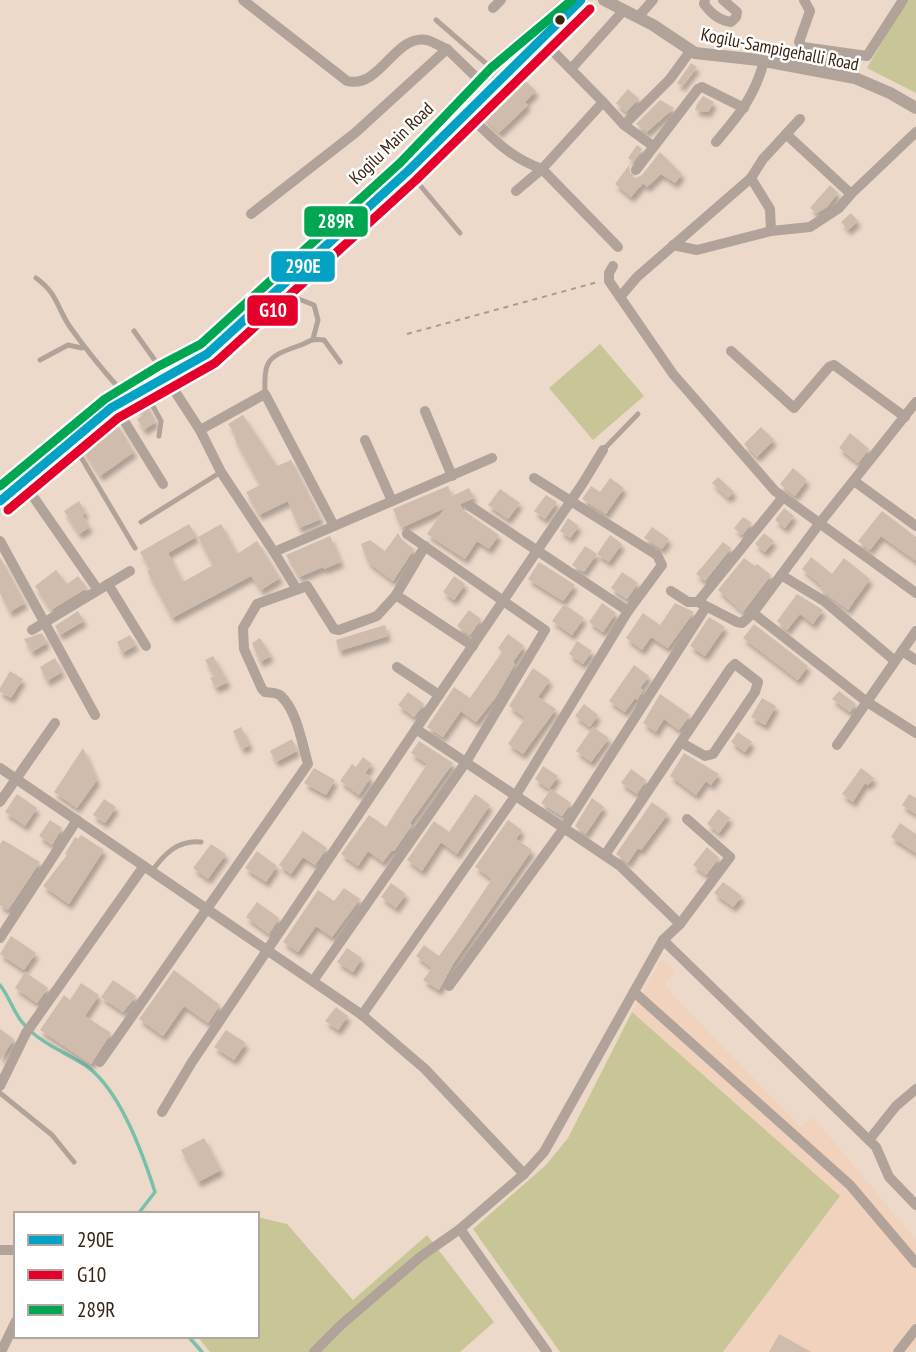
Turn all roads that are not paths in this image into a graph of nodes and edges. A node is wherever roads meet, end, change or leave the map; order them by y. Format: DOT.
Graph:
graph roads {
  1 [pos="243,0"];
  2 [pos="572,0"];
  3 [pos="581,0"];
  4 [pos="604,0"];
  5 [pos="653,0"];
  6 [pos="705,0"];
  7 [pos="723,0"];
  8 [pos="804,0"];
  9 [pos="902,0"];
  10 [pos="624,10"];
  11 [pos="638,17"];
  12 [pos="436,20"];
  13 [pos="542,40"];
  14 [pos="447,49"];
  15 [pos="691,50"];
  16 [pos="821,50"];
  17 [pos="510,61"];
  18 [pos="764,61"];
  19 [pos="491,68"];
  20 [pos="571,69"];
  21 [pos="823,72"];
  22 [pos="480,81"];
  23 [pos="603,102"];
  24 [pos="744,108"];
  25 [pos="916,108"];
  26 [pos="467,113"];
  27 [pos="800,119"];
  28 [pos="624,125"];
  29 [pos="916,132"];
  30 [pos="786,134"];
  31 [pos="716,142"];
  32 [pos="653,146"];
  33 [pos="542,169"];
  34 [pos="636,170"];
  35 [pos="408,171"];
  36 [pos="751,178"];
  37 [pos="516,191"];
  38 [pos="851,194"];
  39 [pos="251,214"];
  40 [pos="771,231"];
  41 [pos="460,233"];
  42 [pos="673,245"];
  43 [pos="618,247"];
  44 [pos="614,266"];
  45 [pos="36,278"];
  46 [pos="620,297"];
  47 [pos="266,300"];
  48 [pos="134,331"];
  49 [pos="313,339"];
  50 [pos="85,349"];
  51 [pos="731,351"];
  52 [pos="40,359"];
  53 [pos="340,362"];
  54 [pos="162,371"];
  55 [pos="120,390"];
  56 [pos="144,390"];
  57 [pos="265,394"];
  58 [pos="916,402"];
  59 [pos="115,406"];
  60 [pos="425,411"];
  61 [pos="638,414"];
  62 [pos="905,417"];
  63 [pos="200,430"];
  64 [pos="159,436"];
  65 [pos="365,440"];
  66 [pos="72,441"];
  67 [pos="603,450"];
  68 [pos="492,458"];
  69 [pos="222,472"];
  70 [pos="452,475"];
  71 [pos="534,478"];
  72 [pos="854,481"];
  73 [pos="23,482"];
  74 [pos="163,484"];
  75 [pos="0,486"];
  76 [pos="783,497"];
  77 [pos="0,501"];
  78 [pos="392,501"];
  79 [pos="570,502"];
  80 [pos="470,506"];
  81 [pos="141,522"];
  82 [pos="819,524"];
  83 [pos="334,526"];
  84 [pos="916,526"];
  85 [pos="407,534"];
  86 [pos="0,541"];
  87 [pos="425,546"];
  88 [pos="135,548"];
  89 [pos="537,551"];
  90 [pos="274,552"];
  91 [pos="130,571"];
  92 [pos="781,575"];
  93 [pos="103,587"];
  94 [pos="296,588"];
  95 [pos="671,591"];
  96 [pos="916,593"];
  97 [pos="396,595"];
  98 [pos="504,600"];
  99 [pos="702,605"];
  100 [pos="628,611"];
  101 [pos="753,613"];
  102 [pos="45,623"];
  103 [pos="32,630"];
  104 [pos="916,631"];
  105 [pos="146,646"];
  106 [pos="473,646"];
  107 [pos="899,656"];
  108 [pos="916,660"];
  109 [pos="397,667"];
  110 [pos="439,695"];
  111 [pos="867,702"];
  112 [pos="95,715"];
  113 [pos="55,723"];
  114 [pos="416,729"];
  115 [pos="916,733"];
  116 [pos="682,743"];
  117 [pos="837,745"];
  118 [pos="466,762"];
  119 [pos="0,768"];
  120 [pos="16,778"];
  121 [pos="516,795"];
  122 [pos="0,802"];
  123 [pos="687,819"];
  124 [pos="77,820"];
  125 [pos="564,828"];
  126 [pos="201,842"];
  127 [pos="605,855"];
  128 [pos="148,869"];
  129 [pos="208,909"];
  130 [pos="680,923"];
  131 [pos="0,938"];
  132 [pos="663,940"];
  133 [pos="267,950"];
  134 [pos="313,981"];
  135 [pos="449,986"];
  136 [pos="634,992"];
  137 [pos="362,1015"];
  138 [pos="100,1062"];
  139 [pos="3,1073"];
  140 [pos="0,1086"];
  141 [pos="916,1089"];
  142 [pos="0,1093"];
  143 [pos="162,1112"];
  144 [pos="869,1140"];
  145 [pos="74,1162"];
  146 [pos="524,1174"];
  147 [pos="916,1205"];
  148 [pos="460,1228"];
  149 [pos="916,1263"];
  150 [pos="14,1325"];
  151 [pos="916,1329"];
  152 [pos="1,1352"];
  153 [pos="314,1352"];
  154 [pos="547,1352"];
  155 [pos="898,1352"];
  1 -- 14 [label="street"];
  2 -- 17 [label="main road, Kogilu Main Road"];
  3 -- 13 [label="main road, Kogilu Main Road"];
  4 -- 10 [label="street, Kogilu-Sampigehalli Road"];
  5 -- 11 [label="street"];
  6 -- 7 [label="street"];
  8 -- 16 [label="street"];
  9 -- 16 [label="street"];
  10 -- 11 [label="street, Kogilu-Sampigehalli Road"];
  10 -- 20 [label="street"];
  11 -- 15 [label="street, Kogilu-Sampigehalli Road"];
  12 -- 19 [label="lane"];
  13 -- 17 [label="main road, Kogilu Main Road"];
  13 -- 20 [label="street"];
  14 -- 22 [label="street"];
  14 -- 39 [label="street"];
  15 -- 18 [label="street, Kogilu-Sampigehalli Road"];
  15 -- 28 [label="street"];
  16 -- 21 [label="street"];
  17 -- 19 [label="main road, Kogilu Main Road"];
  17 -- 26 [label="main road, Kogilu Main Road"];
  18 -- 21 [label="street, Kogilu-Sampigehalli Road"];
  18 -- 24 [label="street"];
  19 -- 22 [label="main road, Kogilu Main Road"];
  20 -- 23 [label="street"];
  21 -- 25 [label="street, Kogilu-Sampigehalli Road"];
  22 -- 54 [label="main road, Kogilu Main Road"];
  23 -- 28 [label="street"];
  23 -- 33 [label="street"];
  24 -- 31 [label="street"];
  24 -- 32 [label="street"];
  26 -- 33 [label="street"];
  26 -- 35 [label="main road, Kogilu Main Road"];
  27 -- 30 [label="street"];
  28 -- 32 [label="street"];
  29 -- 38 [label="street"];
  30 -- 36 [label="street"];
  30 -- 38 [label="street"];
  32 -- 34 [label="street"];
  33 -- 37 [label="street"];
  33 -- 43 [label="street"];
  35 -- 41 [label="lane"];
  35 -- 47 [label="main road, Kogilu Main Road"];
  36 -- 40 [label="street"];
  36 -- 42 [label="street"];
  38 -- 40 [label="street"];
  40 -- 42 [label="street"];
  42 -- 46 [label="street"];
  44 -- 46 [label="street"];
  45 -- 50 [label="lane"];
  46 -- 76 [label="street"];
  47 -- 49 [label="lane"];
  47 -- 54 [label="main road, Kogilu Main Road"];
  48 -- 54 [label="lane"];
  49 -- 53 [label="lane"];
  49 -- 57 [label="lane"];
  50 -- 52 [label="lane"];
  50 -- 55 [label="lane"];
  51 -- 62 [label="street"];
  54 -- 55 [label="main road, Kogilu Main Road"];
  54 -- 56 [label="main road, Kogilu Main Road"];
  54 -- 63 [label="street"];
  55 -- 75 [label="main road, Kogilu Main Road"];
  56 -- 59 [label="main road, Kogilu Main Road"];
  56 -- 64 [label="lane"];
  57 -- 63 [label="street"];
  57 -- 83 [label="street"];
  58 -- 62 [label="street"];
  59 -- 66 [label="main road, Kogilu Main Road"];
  59 -- 74 [label="street"];
  60 -- 70 [label="street"];
  61 -- 67 [label="lane"];
  62 -- 72 [label="street"];
  63 -- 69 [label="street"];
  65 -- 78 [label="street"];
  66 -- 73 [label="main road, Kogilu Main Road"];
  66 -- 88 [label="lane"];
  67 -- 79 [label="street"];
  68 -- 70 [label="street"];
  69 -- 81 [label="lane"];
  69 -- 90 [label="street"];
  70 -- 78 [label="street"];
  71 -- 79 [label="street"];
  72 -- 82 [label="street"];
  72 -- 84 [label="street"];
  73 -- 77 [label="main road, Kogilu Main Road"];
  73 -- 93 [label="street"];
  76 -- 82 [label="street"];
  76 -- 99 [label="street"];
  78 -- 83 [label="street"];
  79 -- 89 [label="street"];
  79 -- 100 [label="street"];
  80 -- 89 [label="street"];
  82 -- 92 [label="street"];
  82 -- 96 [label="street"];
  83 -- 90 [label="street"];
  85 -- 87 [label="street"];
  86 -- 102 [label="street"];
  87 -- 97 [label="street"];
  87 -- 98 [label="street"];
  89 -- 98 [label="street"];
  89 -- 100 [label="street"];
  90 -- 94 [label="street"];
  91 -- 93 [label="street"];
  92 -- 101 [label="street"];
  92 -- 107 [label="street"];
  93 -- 102 [label="street"];
  93 -- 105 [label="street"];
  94 -- 97 [label="street"];
  94 -- 129 [label="street"];
  95 -- 99 [label="street"];
  97 -- 106 [label="street"];
  98 -- 106 [label="street"];
  98 -- 118 [label="street"];
  99 -- 101 [label="street"];
  99 -- 125 [label="street"];
  100 -- 121 [label="street"];
  101 -- 111 [label="street"];
  102 -- 103 [label="street"];
  102 -- 112 [label="street"];
  104 -- 107 [label="street"];
  106 -- 110 [label="street"];
  107 -- 108 [label="street"];
  107 -- 111 [label="street"];
  109 -- 110 [label="street"];
  110 -- 114 [label="street"];
  111 -- 115 [label="street"];
  111 -- 117 [label="street"];
  113 -- 120 [label="street"];
  114 -- 118 [label="street"];
  114 -- 133 [label="street"];
  116 -- 116 [label="street"];
  116 -- 127 [label="street"];
  118 -- 121 [label="street"];
  118 -- 134 [label="street"];
  119 -- 120 [label="street"];
  120 -- 122 [label="street"];
  120 -- 124 [label="street"];
  121 -- 125 [label="street"];
  121 -- 137 [label="street"];
  123 -- 130 [label="street"];
  124 -- 128 [label="street"];
  124 -- 131 [label="street"];
  125 -- 127 [label="street"];
  125 -- 135 [label="street"];
  126 -- 128 [label="lane"];
  127 -- 130 [label="street"];
  128 -- 129 [label="street"];
  128 -- 139 [label="street"];
  129 -- 133 [label="street"];
  129 -- 138 [label="street"];
  130 -- 132 [label="street"];
  132 -- 136 [label="street"];
  132 -- 144 [label="street"];
  133 -- 134 [label="street"];
  133 -- 143 [label="street"];
  134 -- 137 [label="street"];
  136 -- 146 [label="street"];
  136 -- 149 [label="street"];
  137 -- 146 [label="street"];
  139 -- 140 [label="street"];
  141 -- 144 [label="street"];
  142 -- 145 [label="lane"];
  144 -- 147 [label="street"];
  146 -- 148 [label="street"];
  148 -- 153 [label="street"];
  148 -- 154 [label="street"];
  150 -- 152 [label="street"];
  151 -- 155 [label="street"];
}
